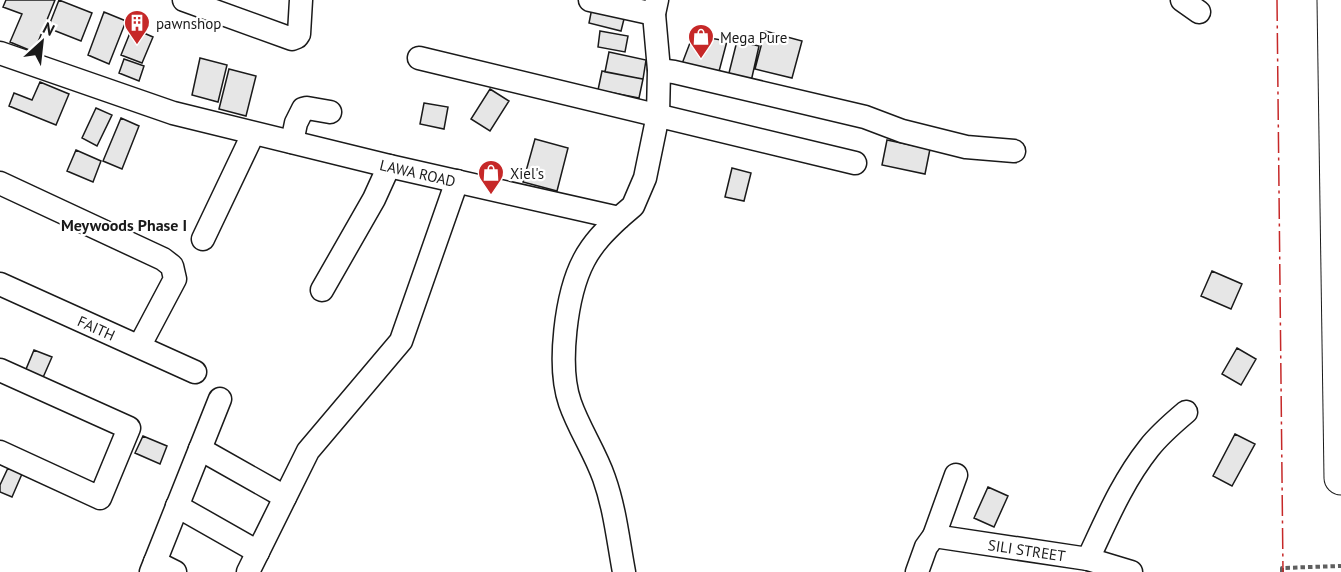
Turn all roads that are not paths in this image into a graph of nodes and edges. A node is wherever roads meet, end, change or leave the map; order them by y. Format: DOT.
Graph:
graph roads {
  1 [pos="184,0"];
  2 [pos="301,0"];
  3 [pos="590,0"];
  4 [pos="1334,0"];
  5 [pos="656,7"];
  6 [pos="419,58"];
  7 [pos="3,62"];
  8 [pos="659,70"];
  9 [pos="330,112"];
  10 [pos="658,115"];
  11 [pos="253,134"];
  12 [pos="292,142"];
  13 [pos="1014,151"];
  14 [pos="855,163"];
  15 [pos="389,166"];
  16 [pos="457,181"];
  17 [pos="0,183"];
  18 [pos="619,218"];
  19 [pos="203,239"];
  20 [pos="0,284"];
  21 [pos="322,290"];
  22 [pos="140,345"];
  23 [pos="0,370"];
  24 [pos="195,372"];
  25 [pos="220,399"];
  26 [pos="1186,412"];
  27 [pos="200,449"];
  28 [pos="0,452"];
  29 [pos="956,475"];
  30 [pos="1341,478"];
  31 [pos="285,497"];
  32 [pos="177,506"];
  33 [pos="934,536"];
  34 [pos="258,552"];
  35 [pos="1088,560"];
  36 [pos="160,569"];
  37 [pos="248,572"];
  38 [pos="624,572"];
  39 [pos="917,572"];
  40 [pos="1131,572"];
  1 -- 2 [label="street"];
  3 -- 5 [label="street"];
  4 -- 30 [label="highway"];
  5 -- 8 [label="street"];
  6 -- 10 [label="street"];
  7 -- 11 [label="street, LAWA ROAD"];
  8 -- 10 [label="street"];
  8 -- 13 [label="street"];
  9 -- 12 [label="street"];
  10 -- 14 [label="street"];
  10 -- 18 [label="street"];
  11 -- 12 [label="street, LAWA ROAD"];
  11 -- 19 [label="street"];
  12 -- 15 [label="street, LAWA ROAD"];
  15 -- 16 [label="street, LAWA ROAD"];
  15 -- 21 [label="street"];
  16 -- 18 [label="street, LAWA ROAD"];
  16 -- 31 [label="street"];
  17 -- 22 [label="street"];
  18 -- 38 [label="street"];
  20 -- 22 [label="street, FAITH"];
  22 -- 24 [label="street, FAITH"];
  23 -- 28 [label="street"];
  25 -- 27 [label="street"];
  26 -- 35 [label="street"];
  27 -- 31 [label="street"];
  27 -- 32 [label="street"];
  29 -- 33 [label="street"];
  31 -- 34 [label="street"];
  32 -- 34 [label="street"];
  32 -- 36 [label="street"];
  33 -- 35 [label="street, SILI STREET"];
  33 -- 39 [label="street"];
  34 -- 37 [label="street"];
  35 -- 40 [label="street, SILI STREET"];
}
